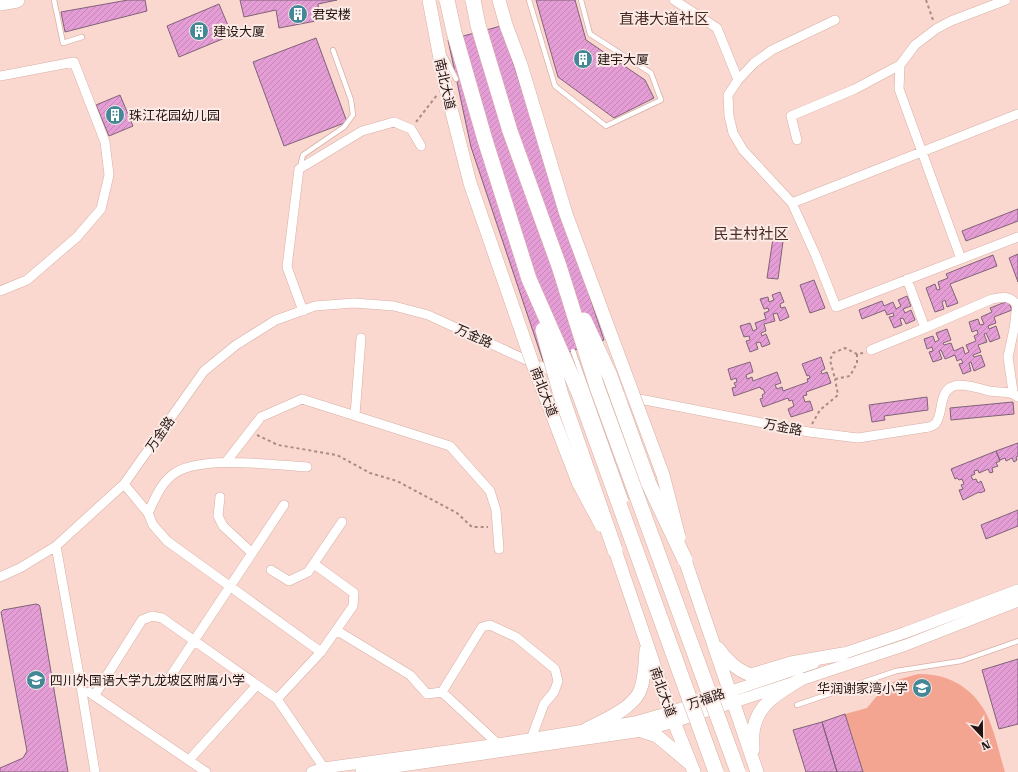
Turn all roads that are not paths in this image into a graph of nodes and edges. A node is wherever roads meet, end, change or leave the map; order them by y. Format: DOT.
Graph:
graph roads {
  1 [pos="17,0"];
  2 [pos="54,0"];
  3 [pos="429,0"];
  4 [pos="447,0"];
  5 [pos="473,0"];
  6 [pos="499,0"];
  7 [pos="529,0"];
  8 [pos="581,0"];
  9 [pos="674,0"];
  10 [pos="1006,0"];
  11 [pos="0,3"];
  12 [pos="835,20"];
  13 [pos="82,37"];
  14 [pos="333,50"];
  15 [pos="900,65"];
  16 [pos="0,76"];
  17 [pos="738,80"];
  18 [pos="1018,114"];
  19 [pos="797,140"];
  20 [pos="421,146"];
  21 [pos="921,152"];
  22 [pos="299,169"];
  23 [pos="792,204"];
  24 [pos="1018,237"];
  25 [pos="961,259"];
  26 [pos="559,266"];
  27 [pos="529,279"];
  28 [pos="907,279"];
  29 [pos="0,290"];
  30 [pos="1015,298"];
  31 [pos="303,311"];
  32 [pos="925,328"];
  33 [pos="361,338"];
  34 [pos="871,350"];
  35 [pos="592,390"];
  36 [pos="1015,395"];
  37 [pos="355,415"];
  38 [pos="226,462"];
  39 [pos="307,467"];
  40 [pos="124,484"];
  41 [pos="220,497"];
  42 [pos="284,505"];
  43 [pos="628,508"];
  44 [pos="148,513"];
  45 [pos="342,522"];
  46 [pos="56,546"];
  47 [pos="499,549"];
  48 [pos="614,550"];
  49 [pos="252,553"];
  50 [pos="685,560"];
  51 [pos="314,564"];
  52 [pos="271,570"];
  53 [pos="0,577"];
  54 [pos="230,586"];
  55 [pos="1018,590"];
  56 [pos="1018,601"];
  57 [pos="336,630"];
  58 [pos="711,636"];
  59 [pos="194,641"];
  60 [pos="1018,641"];
  61 [pos="646,644"];
  62 [pos="321,652"];
  63 [pos="843,654"];
  64 [pos="801,679"];
  65 [pos="168,680"];
  66 [pos="257,685"];
  67 [pos="81,686"];
  68 [pos="442,692"];
  69 [pos="94,696"];
  70 [pos="731,697"];
  71 [pos="277,699"];
  72 [pos="797,705"];
  73 [pos="672,717"];
  74 [pos="587,729"];
  75 [pos="642,731"];
  76 [pos="531,739"];
  77 [pos="498,744"];
  78 [pos="189,760"];
  79 [pos="755,767"];
  80 [pos="693,768"];
  81 [pos="326,771"];
  82 [pos="95,772"];
  83 [pos="206,772"];
  84 [pos="312,772"];
  85 [pos="361,772"];
  86 [pos="716,772"];
  87 [pos="738,772"];
  1 -- 11 [label="main road"];
  2 -- 13 [label="lane"];
  3 -- 48 [label="main road, 南北大道, bridge"];
  4 -- 27 [label="main road, 南北大道, bridge"];
  5 -- 26 [label="main road, bridge"];
  6 -- 50 [label="main road, bridge"];
  7 -- 8 [label="lane"];
  9 -- 17 [label="street"];
  10 -- 15 [label="street"];
  12 -- 17 [label="street"];
  14 -- 22 [label="lane"];
  15 -- 19 [label="street"];
  15 -- 21 [label="street"];
  16 -- 29 [label="street"];
  17 -- 23 [label="street"];
  18 -- 21 [label="street"];
  20 -- 22 [label="street"];
  21 -- 23 [label="street"];
  21 -- 25 [label="street"];
  22 -- 31 [label="street"];
  23 -- 28 [label="street"];
  24 -- 25 [label="street"];
  25 -- 28 [label="street"];
  26 -- 50 [label="main road, bridge"];
  26 -- 87 [label="main road, bridge"];
  27 -- 48 [label="main road, bridge"];
  27 -- 86 [label="main road, 南北大道, bridge"];
  28 -- 32 [label="street"];
  30 -- 32 [label="street"];
  30 -- 36 [label="street"];
  31 -- 35 [label="street, 万金路"];
  31 -- 40 [label="street, 万金路"];
  32 -- 34 [label="street"];
  33 -- 37 [label="street"];
  35 -- 36 [label="street, 万金路"];
  35 -- 43 [label="lane, bridge"];
  37 -- 38 [label="street"];
  37 -- 47 [label="street"];
  38 -- 39 [label="street"];
  38 -- 44 [label="street"];
  40 -- 44 [label="street"];
  40 -- 46 [label="street, 万金路"];
  41 -- 49 [label="street"];
  42 -- 49 [label="street"];
  44 -- 54 [label="street"];
  45 -- 51 [label="street"];
  46 -- 53 [label="street, 万金路"];
  46 -- 67 [label="street"];
  48 -- 61 [label="main road, 南北大道"];
  49 -- 54 [label="street"];
  50 -- 58 [label="main road"];
  51 -- 52 [label="street"];
  51 -- 57 [label="street"];
  54 -- 59 [label="street"];
  54 -- 62 [label="street"];
  55 -- 63 [label="street, 万福路"];
  56 -- 64 [label="street, 万福路"];
  57 -- 62 [label="street"];
  57 -- 68 [label="street"];
  58 -- 63 [label="main road"];
  58 -- 70 [label="main road"];
  59 -- 65 [label="street"];
  59 -- 66 [label="street"];
  59 -- 69 [label="street"];
  60 -- 72 [label="lane"];
  61 -- 73 [label="main road, 南北大道"];
  61 -- 74 [label="main road"];
  62 -- 71 [label="street"];
  63 -- 70 [label="street, 万福路"];
  64 -- 70 [label="street, 万福路"];
  64 -- 79 [label="main road"];
  66 -- 71 [label="street"];
  66 -- 78 [label="street"];
  67 -- 69 [label="street"];
  67 -- 82 [label="street"];
  68 -- 76 [label="street"];
  68 -- 77 [label="street"];
  69 -- 78 [label="street"];
  70 -- 73 [label="street, 万福路"];
  70 -- 79 [label="main road"];
  71 -- 81 [label="street"];
  73 -- 74 [label="street, 万福路"];
  73 -- 75 [label="street, 万福路"];
  73 -- 80 [label="main road, 南北大道"];
  74 -- 76 [label="street, 万福路"];
  75 -- 80 [label="main road"];
  75 -- 85 [label="street, 万福路"];
  76 -- 77 [label="street, 万福路"];
  77 -- 81 [label="street, 万福路"];
  78 -- 83 [label="street"];
  81 -- 84 [label="street, 万福路"];
}
